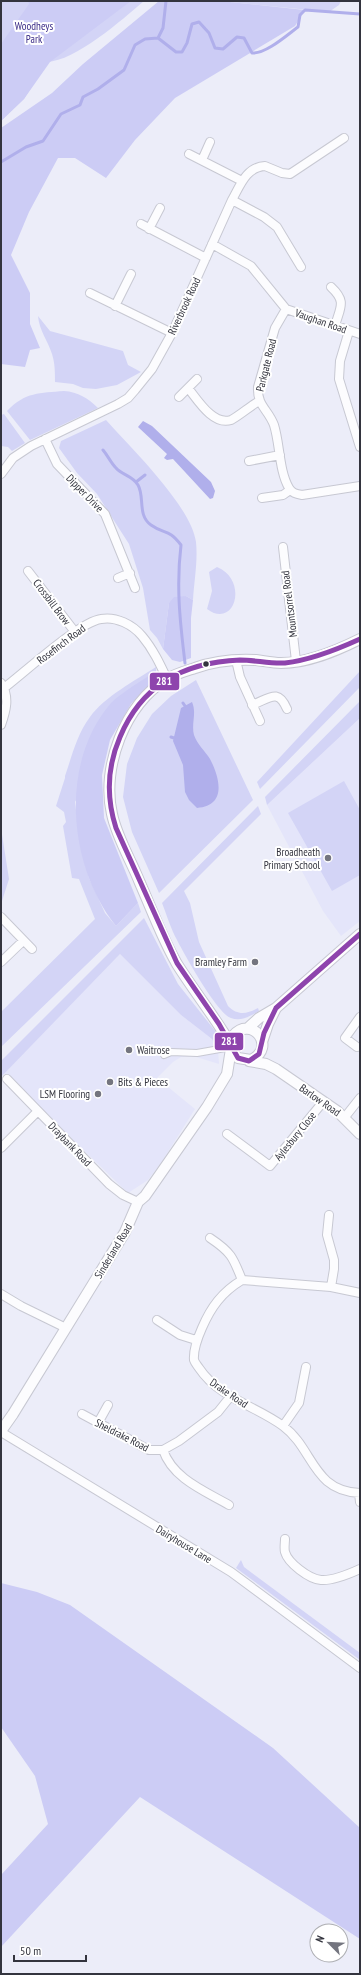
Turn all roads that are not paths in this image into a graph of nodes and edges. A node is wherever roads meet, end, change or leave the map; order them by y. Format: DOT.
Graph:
graph roads {
  1 [pos="344,138"];
  2 [pos="210,142"];
  3 [pos="189,154"];
  4 [pos="202,160"];
  5 [pos="242,181"];
  6 [pos="232,200"];
  7 [pos="160,208"];
  8 [pos="141,224"];
  9 [pos="149,229"];
  10 [pos="212,244"];
  11 [pos="206,258"];
  12 [pos="301,267"];
  13 [pos="131,274"];
  14 [pos="330,287"];
  15 [pos="90,293"];
  16 [pos="115,306"];
  17 [pos="286,309"];
  18 [pos="335,326"];
  19 [pos="349,331"];
  20 [pos="172,332"];
  21 [pos="360,334"];
  22 [pos="197,379"];
  23 [pos="188,388"];
  24 [pos="179,397"];
  25 [pos="259,401"];
  26 [pos="45,439"];
  27 [pos="360,447"];
  28 [pos="280,455"];
  29 [pos="249,461"];
  30 [pos="1,474"];
  31 [pos="360,486"];
  32 [pos="290,490"];
  33 [pos="262,498"];
  34 [pos="283,547"];
  35 [pos="28,572"];
  36 [pos="130,573"];
  37 [pos="118,578"];
  38 [pos="135,588"];
  39 [pos="75,632"];
  40 [pos="360,639"];
  41 [pos="236,660"];
  42 [pos="296,661"];
  43 [pos="167,678"];
  44 [pos="3,686"];
  45 [pos="252,705"];
  46 [pos="287,709"];
  47 [pos="260,721"];
  48 [pos="1,725"];
  49 [pos="1,917"];
  50 [pos="360,934"];
  51 [pos="23,940"];
  52 [pos="32,949"];
  53 [pos="1,962"];
  54 [pos="276,1008"];
  55 [pos="213,1015"];
  56 [pos="360,1017"];
  57 [pos="246,1028"];
  58 [pos="263,1043"];
  59 [pos="231,1047"];
  60 [pos="357,1047"];
  61 [pos="164,1055"];
  62 [pos="246,1061"];
  63 [pos="276,1069"];
  64 [pos="227,1074"];
  65 [pos="7,1080"];
  66 [pos="360,1098"];
  67 [pos="323,1102"];
  68 [pos="38,1111"];
  69 [pos="345,1117"];
  70 [pos="227,1134"];
  71 [pos="360,1134"];
  72 [pos="1,1148"];
  73 [pos="138,1202"];
  74 [pos="329,1215"];
  75 [pos="210,1238"];
  76 [pos="242,1280"];
  77 [pos="331,1287"];
  78 [pos="360,1293"];
  79 [pos="1,1294"];
  80 [pos="157,1320"];
  81 [pos="66,1328"];
  82 [pos="196,1340"];
  83 [pos="306,1367"];
  84 [pos="230,1397"];
  85 [pos="108,1405"];
  86 [pos="82,1414"];
  87 [pos="98,1423"];
  88 [pos="283,1426"];
  89 [pos="1,1431"];
  90 [pos="163,1450"];
  91 [pos="360,1493"];
  92 [pos="360,1502"];
  93 [pos="229,1506"];
  94 [pos="286,1539"];
  95 [pos="360,1569"];
  96 [pos="360,1668"];
  1 -- 5 [label="street, Riverbrook Road"];
  2 -- 4 [label="street"];
  3 -- 4 [label="street"];
  4 -- 5 [label="street"];
  5 -- 6 [label="street, Riverbrook Road"];
  6 -- 10 [label="street, Riverbrook Road"];
  6 -- 12 [label="street"];
  7 -- 9 [label="street"];
  8 -- 9 [label="street"];
  9 -- 11 [label="street"];
  10 -- 11 [label="street, Riverbrook Road"];
  10 -- 17 [label="street, Vaughan Road"];
  11 -- 20 [label="street, Riverbrook Road"];
  13 -- 16 [label="street"];
  14 -- 18 [label="street"];
  15 -- 16 [label="street"];
  16 -- 20 [label="street"];
  17 -- 18 [label="street, Vaughan Road"];
  17 -- 25 [label="street, Parkgate Road"];
  18 -- 19 [label="street, Vaughan Road"];
  19 -- 21 [label="street, Vaughan Road"];
  19 -- 27 [label="street"];
  20 -- 26 [label="street, Riverbrook Road"];
  22 -- 23 [label="street"];
  23 -- 24 [label="street"];
  23 -- 25 [label="street"];
  25 -- 28 [label="street, Parkgate Road"];
  26 -- 30 [label="street, Riverbrook Road"];
  26 -- 36 [label="street, Dipper Drive"];
  28 -- 29 [label="street"];
  28 -- 32 [label="street, Parkgate Road"];
  31 -- 32 [label="street"];
  32 -- 33 [label="street"];
  34 -- 42 [label="street, Mountsorrel Road"];
  35 -- 39 [label="street, Crossbill Brow"];
  36 -- 37 [label="street"];
  36 -- 38 [label="street, Dipper Drive"];
  39 -- 43 [label="street, Rosefinch Road"];
  39 -- 44 [label="street, Rosefinch Road"];
  40 -- 42 [label="street"];
  41 -- 42 [label="street"];
  41 -- 43 [label="street"];
  41 -- 45 [label="street"];
  43 -- 55 [label="street"];
  44 -- 48 [label="street"];
  45 -- 46 [label="street"];
  45 -- 47 [label="street"];
  49 -- 51 [label="street"];
  50 -- 54 [label="street, Sinderland Road"];
  51 -- 52 [label="street"];
  51 -- 53 [label="street"];
  54 -- 57 [label="street, Sinderland Road"];
  54 -- 58 [label="street, Sinderland Road"];
  55 -- 57 [label="street"];
  55 -- 59 [label="street"];
  56 -- 60 [label="street"];
  57 -- 58 [label="street"];
  57 -- 59 [label="street, Sinderland Road"];
  58 -- 62 [label="street, Sinderland Road"];
  58 -- 63 [label="street, Barlow Road"];
  59 -- 61 [label="street"];
  59 -- 62 [label="street"];
  59 -- 64 [label="street, Sinderland Road"];
  62 -- 63 [label="street, Barlow Road"];
  62 -- 64 [label="street, Sinderland Road"];
  63 -- 67 [label="street, Barlow Road"];
  64 -- 73 [label="street, Sinderland Road"];
  65 -- 68 [label="street, Draybank Road"];
  66 -- 69 [label="street"];
  67 -- 69 [label="street, Barlow Road"];
  67 -- 70 [label="street, Aylesbury Close"];
  68 -- 72 [label="street"];
  68 -- 73 [label="street, Draybank Road"];
  69 -- 71 [label="street, Barlow Road"];
  73 -- 81 [label="street, Sinderland Road"];
  74 -- 77 [label="street"];
  75 -- 76 [label="street"];
  76 -- 77 [label="street"];
  76 -- 82 [label="street, Drake Road"];
  77 -- 78 [label="street"];
  79 -- 81 [label="street"];
  80 -- 82 [label="street"];
  81 -- 89 [label="street, Sinderland Road"];
  82 -- 84 [label="street, Drake Road"];
  83 -- 88 [label="street"];
  84 -- 88 [label="street, Drake Road"];
  84 -- 90 [label="street, Sheldrake Road"];
  85 -- 87 [label="street"];
  86 -- 87 [label="street, Sheldrake Road"];
  87 -- 90 [label="street, Sheldrake Road"];
  88 -- 91 [label="street, Drake Road"];
  89 -- 96 [label="street, Dairyhouse Lane"];
  90 -- 93 [label="street, Sheldrake Road"];
  91 -- 92 [label="street"];
  94 -- 95 [label="street"];
}
